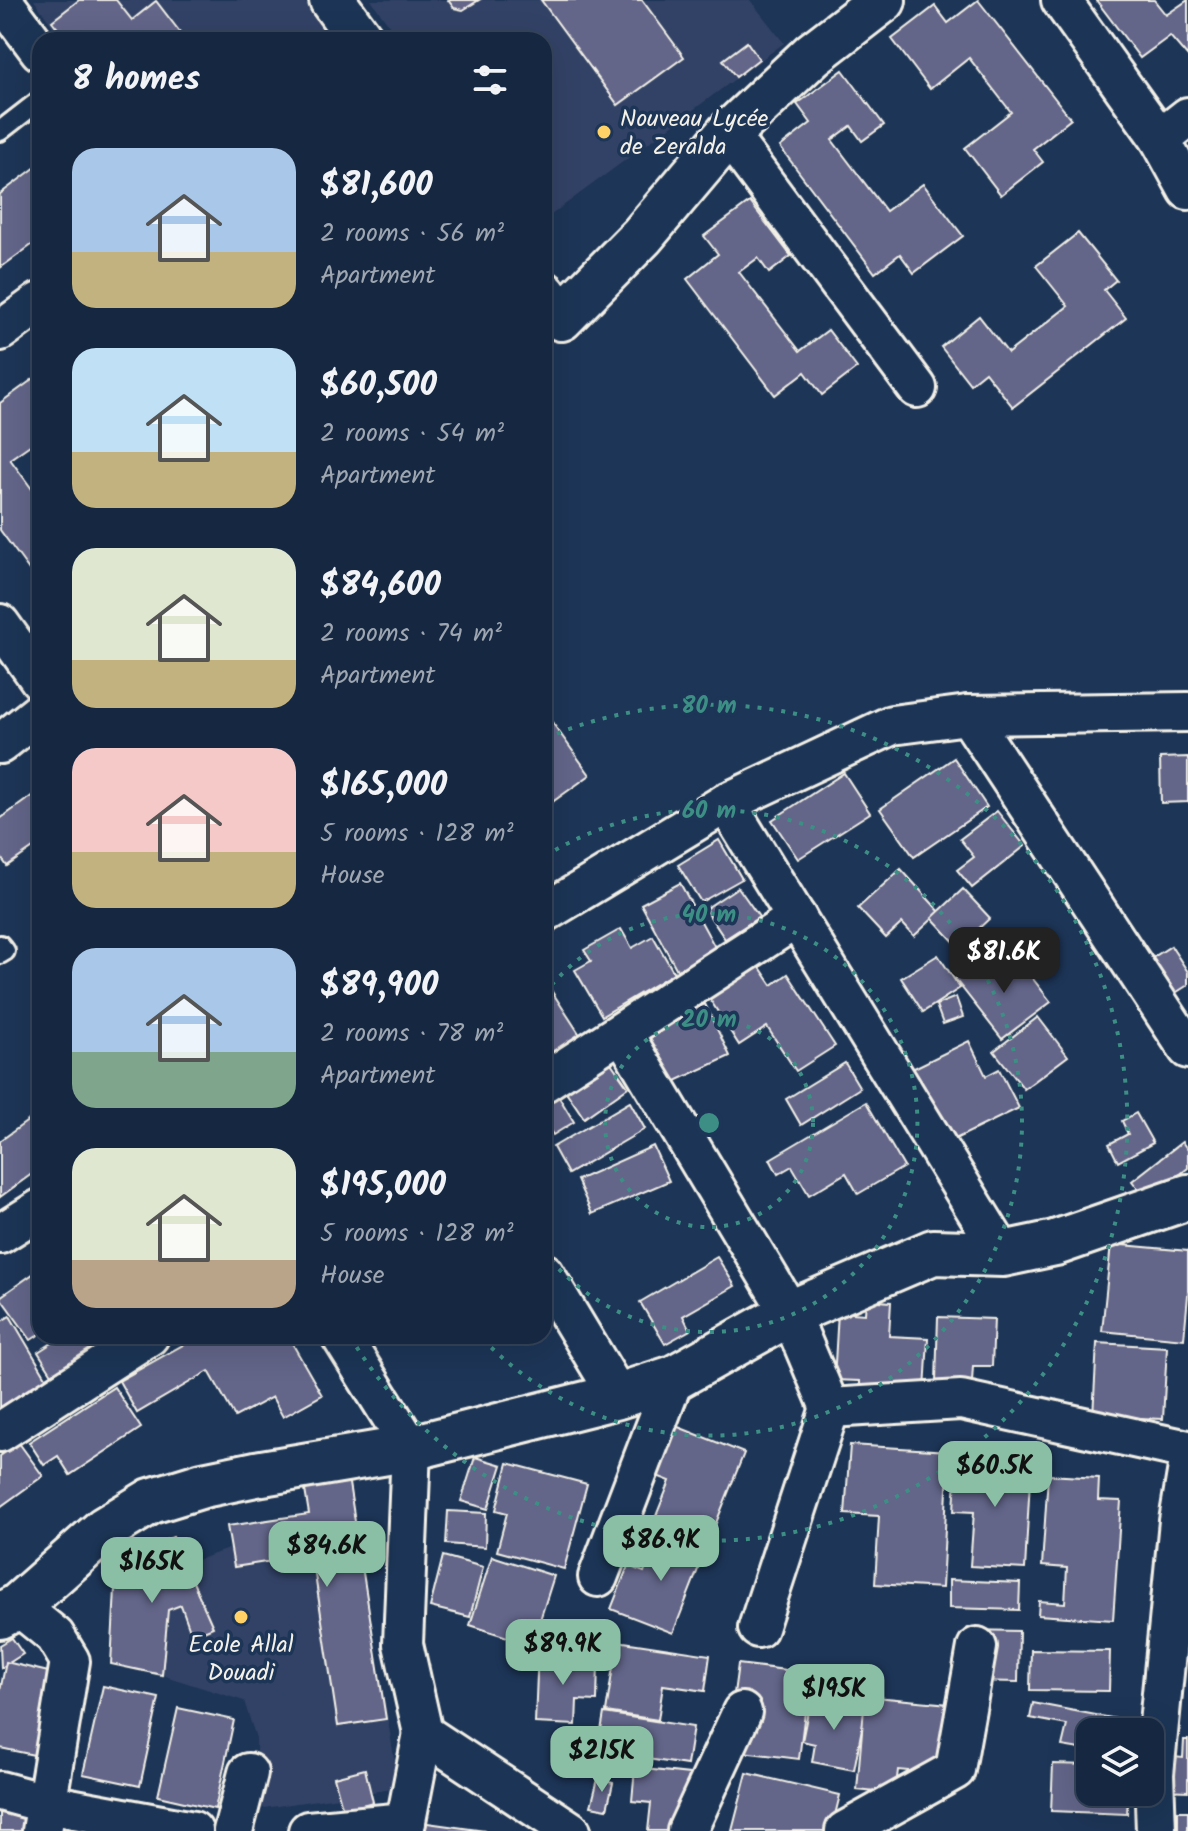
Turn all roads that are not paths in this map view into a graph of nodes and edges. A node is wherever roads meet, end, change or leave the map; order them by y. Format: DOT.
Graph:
graph roads {
  1 [pos="2,0"];
  2 [pos="332,0"];
  3 [pos="883,0"];
  4 [pos="1061,0"];
  5 [pos="355,32"];
  6 [pos="32,40"];
  7 [pos="32,106"];
  8 [pos="1174,128"];
  9 [pos="0,131"];
  10 [pos="728,134"];
  11 [pos="1188,190"];
  12 [pos="32,308"];
  13 [pos="552,313"];
  14 [pos="0,331"];
  15 [pos="917,388"];
  16 [pos="0,624"];
  17 [pos="32,669"];
  18 [pos="1188,712"];
  19 [pos="968,715"];
  20 [pos="32,718"];
  21 [pos="0,744"];
  22 [pos="726,803"];
  23 [pos="552,908"];
  24 [pos="797,918"];
  25 [pos="0,945"];
  26 [pos="0,954"];
  27 [pos="622,1032"];
  28 [pos="1188,1049"];
  29 [pos="552,1077"];
  30 [pos="1188,1197"];
  31 [pos="32,1214"];
  32 [pos="0,1234"];
  33 [pos="1003,1254"];
  34 [pos="552,1286"];
  35 [pos="790,1313"];
  36 [pos="137,1344"];
  37 [pos="346,1344"];
  38 [pos="674,1378"];
  39 [pos="618,1396"];
  40 [pos="830,1408"];
  41 [pos="0,1432"];
  42 [pos="411,1448"];
  43 [pos="1188,1450"];
  44 [pos="1188,1467"];
  45 [pos="1184,1522"];
  46 [pos="598,1577"];
  47 [pos="9,1611"];
  48 [pos="758,1628"];
  49 [pos="977,1647"];
  50 [pos="742,1712"];
  51 [pos="423,1733"];
  52 [pos="248,1773"];
  53 [pos="0,1791"];
  54 [pos="45,1818"];
  55 [pos="405,1826"];
  56 [pos="193,1831"];
  57 [pos="233,1831"];
  58 [pos="308,1831"];
  59 [pos="571,1831"];
  60 [pos="687,1831"];
  61 [pos="845,1831"];
  62 [pos="1156,1831"];
  1 -- 6 [label="street"];
  2 -- 5 [label="street"];
  3 -- 10 [label="street"];
  4 -- 8 [label="street"];
  7 -- 9 [label="lane"];
  8 -- 11 [label="street"];
  10 -- 13 [label="street"];
  10 -- 15 [label="street"];
  12 -- 14 [label="street"];
  16 -- 17 [label="street"];
  18 -- 19 [label="street"];
  19 -- 22 [label="street"];
  19 -- 28 [label="street"];
  20 -- 21 [label="street"];
  22 -- 23 [label="street"];
  22 -- 24 [label="street"];
  24 -- 27 [label="street"];
  24 -- 33 [label="street"];
  25 -- 26 [label="lane"];
  27 -- 29 [label="street"];
  27 -- 35 [label="street"];
  30 -- 33 [label="street"];
  31 -- 32 [label="street"];
  33 -- 35 [label="street"];
  34 -- 39 [label="street"];
  35 -- 38 [label="street"];
  35 -- 40 [label="street"];
  36 -- 41 [label="street"];
  37 -- 42 [label="street"];
  38 -- 39 [label="street"];
  38 -- 46 [label="street"];
  39 -- 42 [label="street"];
  40 -- 43 [label="street"];
  40 -- 48 [label="street"];
  42 -- 47 [label="street"];
  42 -- 51 [label="street"];
  44 -- 45 [label="street"];
  45 -- 62 [label="street"];
  47 -- 54 [label="street"];
  49 -- 61 [label="street"];
  50 -- 60 [label="street"];
  51 -- 55 [label="street"];
  51 -- 59 [label="street"];
  52 -- 57 [label="street"];
  53 -- 54 [label="street"];
  54 -- 56 [label="street"];
  55 -- 58 [label="street"];
}
